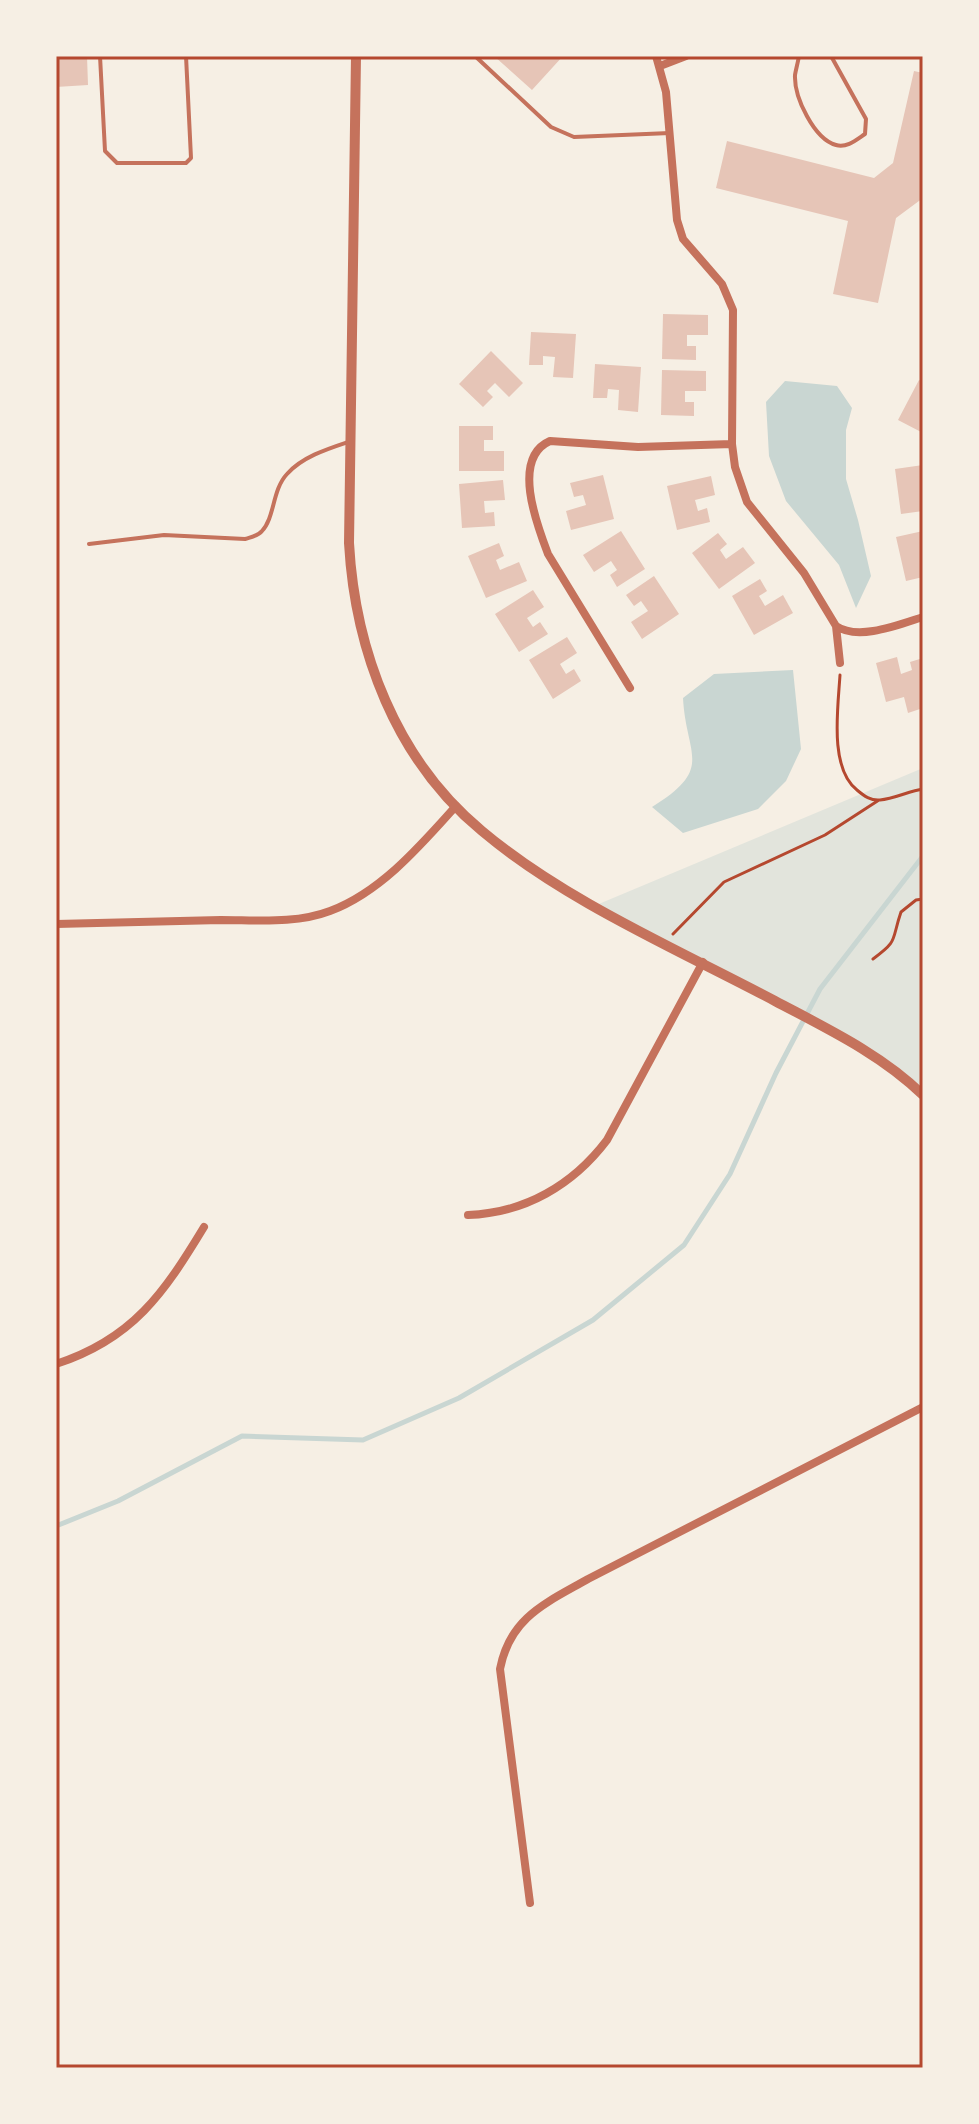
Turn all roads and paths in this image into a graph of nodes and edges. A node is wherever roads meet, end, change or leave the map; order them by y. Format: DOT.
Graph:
graph roads {
  1 [pos="100,56"];
  2 [pos="186,56"];
  3 [pos="356,56"];
  4 [pos="475,56"];
  5 [pos="656,56"];
  6 [pos="686,56"];
  7 [pos="799,56"];
  8 [pos="831,56"];
  9 [pos="660,66"];
  10 [pos="670,133"];
  11 [pos="350,441"];
  12 [pos="732,444"];
  13 [pos="89,544"];
  14 [pos="923,617"];
  15 [pos="836,626"];
  16 [pos="840,663"];
  17 [pos="630,688"];
  18 [pos="923,789"];
  19 [pos="879,800"];
  20 [pos="456,806"];
  21 [pos="923,899"];
  22 [pos="56,924"];
  23 [pos="665,942"];
  24 [pos="873,959"];
  25 [pos="703,962"];
  26 [pos="923,1095"];
  27 [pos="468,1215"];
  28 [pos="204,1227"];
  29 [pos="56,1364"];
  30 [pos="923,1407"];
  31 [pos="530,1903"];
  1 -- 2 [label="lane"];
  3 -- 11 [label="street"];
  4 -- 10 [label="lane"];
  5 -- 9 [label="street"];
  6 -- 9 [label="street"];
  7 -- 8 [label="lane"];
  9 -- 10 [label="street"];
  10 -- 12 [label="street"];
  11 -- 13 [label="lane"];
  11 -- 20 [label="street"];
  12 -- 15 [label="street"];
  12 -- 17 [label="street"];
  14 -- 15 [label="street"];
  15 -- 16 [label="street"];
  16 -- 19 [label="path"];
  18 -- 19 [label="path"];
  19 -- 23 [label="path"];
  20 -- 22 [label="street"];
  20 -- 23 [label="street"];
  21 -- 24 [label="path"];
  23 -- 25 [label="street"];
  25 -- 26 [label="street"];
  25 -- 27 [label="street"];
  28 -- 29 [label="street"];
  30 -- 31 [label="street"];
}
